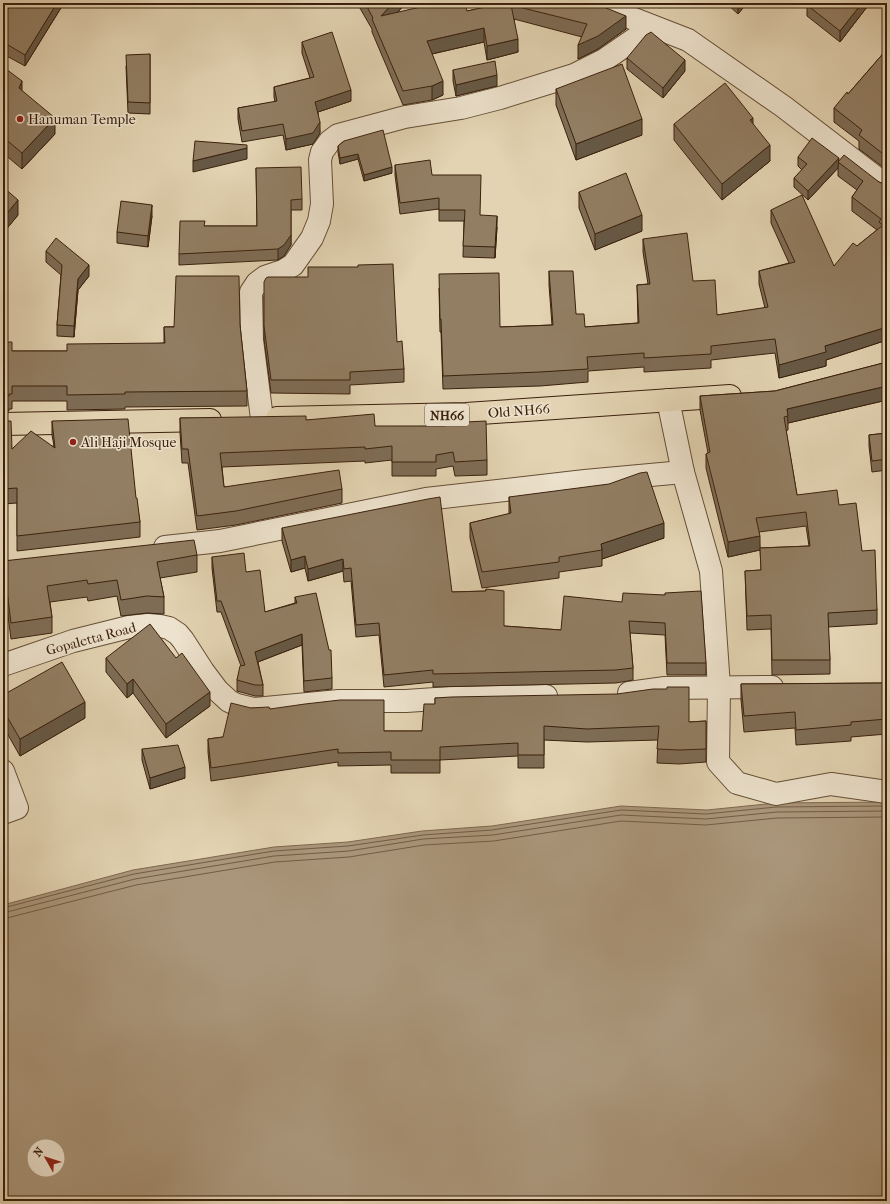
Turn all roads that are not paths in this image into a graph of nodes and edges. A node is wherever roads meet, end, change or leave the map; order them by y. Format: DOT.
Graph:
graph roads {
  1 [pos="593,3"];
  2 [pos="652,26"];
  3 [pos="887,186"];
  4 [pos="749,394"];
  5 [pos="668,400"];
  6 [pos="262,419"];
  7 [pos="3,424"];
  8 [pos="683,472"];
  9 [pos="142,549"];
  10 [pos="3,665"];
  11 [pos="794,687"];
  12 [pos="719,688"];
  13 [pos="609,695"];
  14 [pos="563,696"];
  15 [pos="3,771"];
  16 [pos="887,792"];
  17 [pos="10,810"];
  1 -- 2 [label="street"];
  2 -- 3 [label="street"];
  2 -- 6 [label="street"];
  4 -- 5 [label="main road, Old NH66 / NH66"];
  5 -- 6 [label="main road, Old NH66 / NH66"];
  5 -- 8 [label="street"];
  6 -- 7 [label="main road, Old NH66 / NH66"];
  8 -- 9 [label="street"];
  8 -- 12 [label="street"];
  10 -- 14 [label="street, Gopaletta Road"];
  11 -- 12 [label="street"];
  12 -- 13 [label="street"];
  12 -- 16 [label="street"];
  15 -- 17 [label="street"];
}
